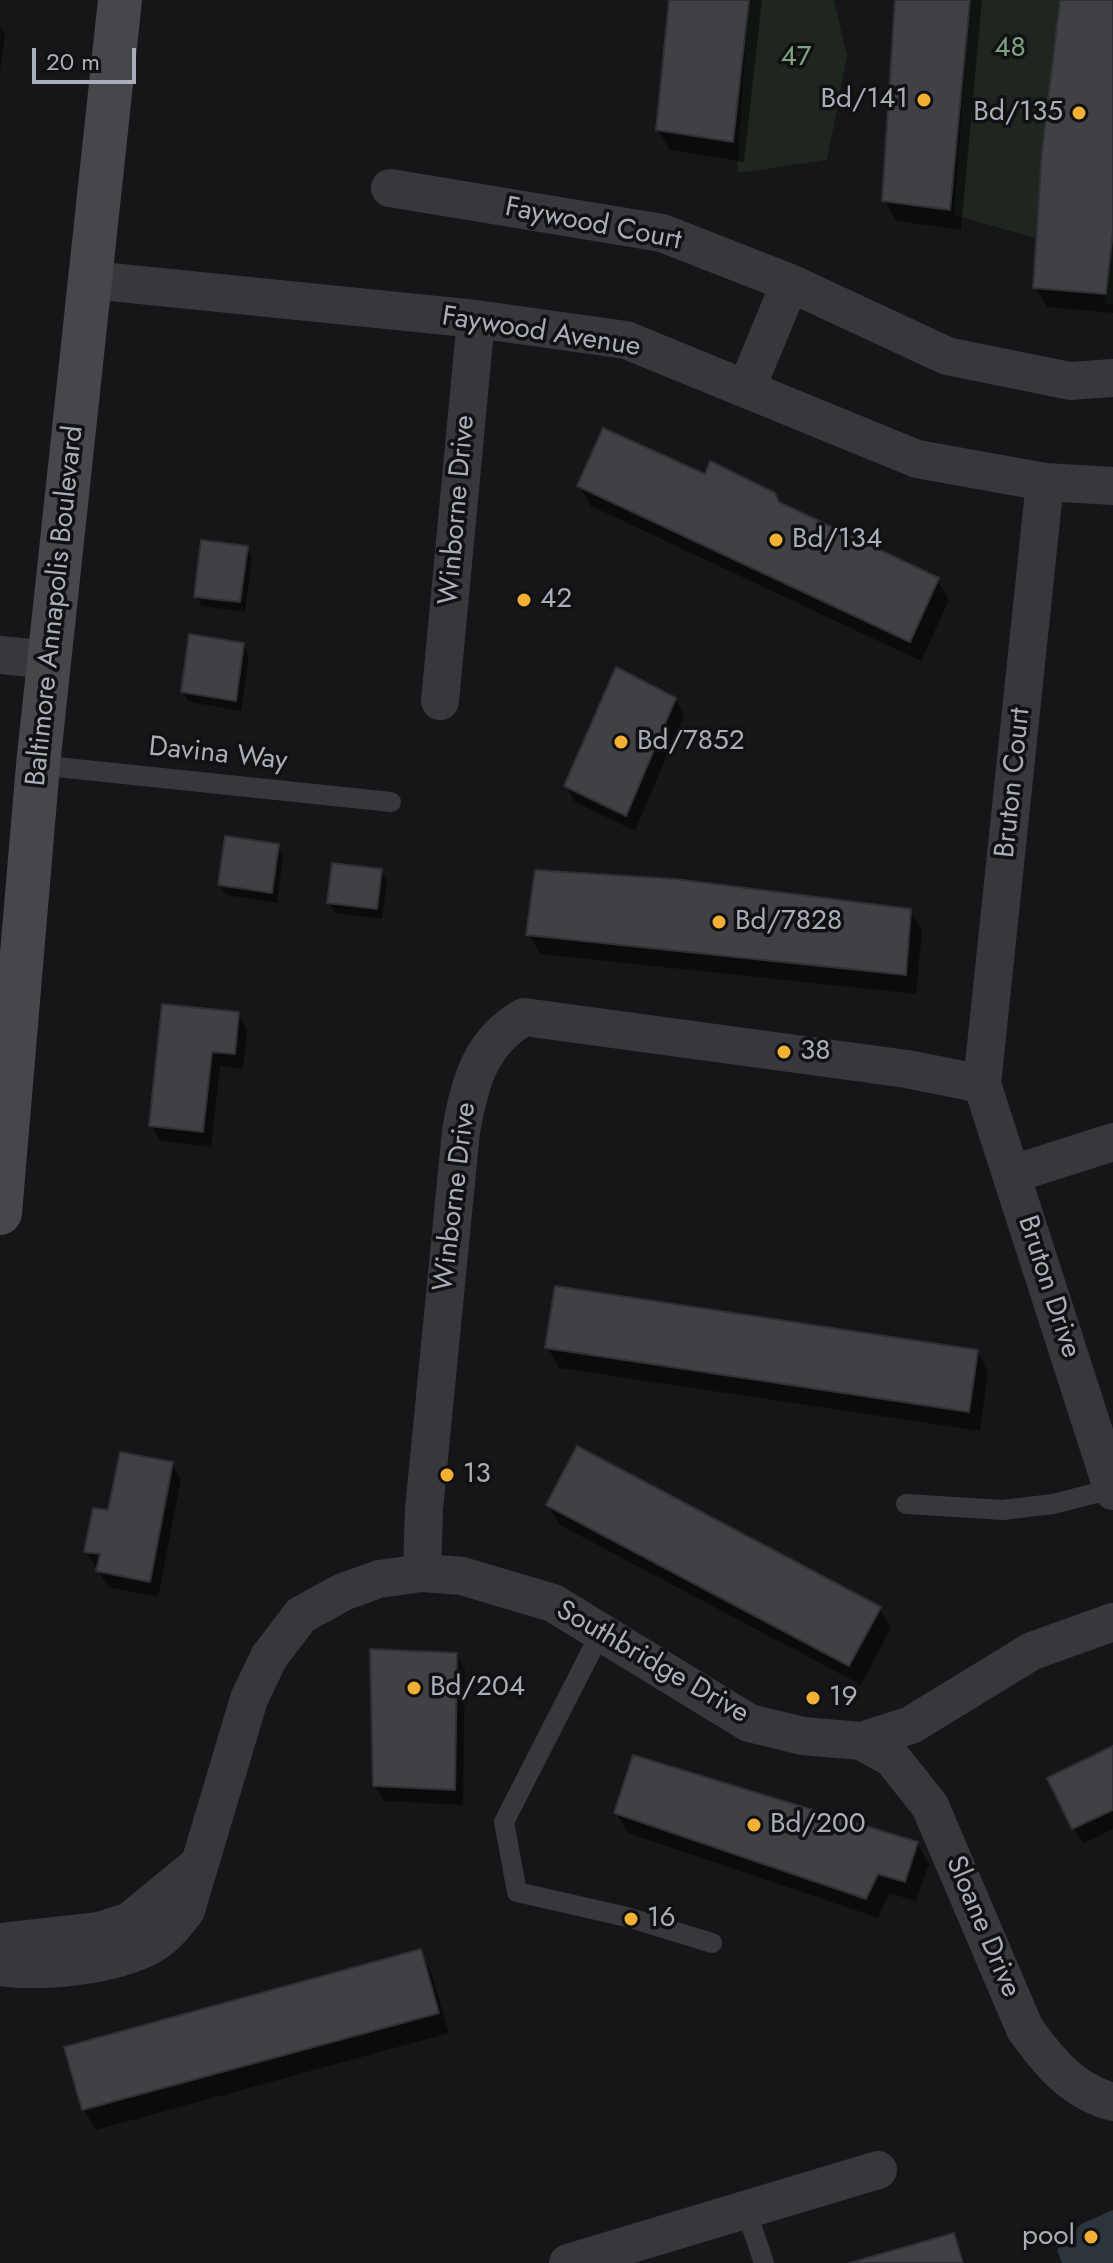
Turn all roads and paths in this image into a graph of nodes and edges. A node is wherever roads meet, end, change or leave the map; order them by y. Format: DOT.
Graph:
graph roads {
  1 [pos="120,0"];
  2 [pos="390,188"];
  3 [pos="91,280"];
  4 [pos="790,283"];
  5 [pos="476,319"];
  6 [pos="1113,378"];
  7 [pos="747,387"];
  8 [pos="1045,482"];
  9 [pos="1113,486"];
  10 [pos="0,655"];
  11 [pos="50,660"];
  12 [pos="440,701"];
  13 [pos="38,765"];
  14 [pos="391,802"];
  15 [pos="982,1084"];
  16 [pos="1113,1142"];
  17 [pos="1013,1174"];
  18 [pos="0,1213"];
  19 [pos="1113,1490"];
  20 [pos="906,1504"];
  21 [pos="422,1573"];
  22 [pos="1113,1622"];
  23 [pos="601,1632"];
  24 [pos="861,1741"];
  25 [pos="198,1865"];
  26 [pos="0,1942"];
  27 [pos="712,1943"];
  28 [pos="0,1967"];
  29 [pos="1113,2102"];
  30 [pos="878,2170"];
  31 [pos="746,2210"];
  32 [pos="568,2263"];
  33 [pos="764,2263"];
  1 -- 3 [label="main road, Baltimore Annapolis Boulevard"];
  2 -- 4 [label="street, Faywood Court"];
  3 -- 5 [label="street, Faywood Avenue"];
  3 -- 11 [label="main road, Baltimore Annapolis Boulevard"];
  4 -- 6 [label="street, Faywood Court"];
  4 -- 7 [label="street"];
  5 -- 7 [label="street, Faywood Avenue"];
  5 -- 12 [label="street, Winborne Drive"];
  7 -- 8 [label="street, Faywood Avenue"];
  8 -- 9 [label="street, Faywood Avenue"];
  8 -- 15 [label="street, Bruton Court"];
  10 -- 11 [label="street"];
  11 -- 13 [label="main road, Baltimore Annapolis Boulevard"];
  13 -- 14 [label="lane, Davina Way"];
  13 -- 18 [label="main road, Baltimore Annapolis Boulevard"];
  15 -- 17 [label="street, Bruton Drive"];
  15 -- 21 [label="street, Winborne Drive"];
  16 -- 17 [label="street"];
  17 -- 19 [label="street, Bruton Drive"];
  19 -- 20 [label="lane"];
  21 -- 23 [label="street, Southbridge Drive"];
  21 -- 25 [label="street, Southbridge Drive"];
  22 -- 24 [label="street, Southbridge Drive"];
  23 -- 24 [label="street, Southbridge Drive"];
  23 -- 27 [label="lane"];
  24 -- 29 [label="street, Sloane Drive"];
  25 -- 26 [label="street"];
  25 -- 28 [label="street, Southbridge Drive"];
  30 -- 31 [label="street"];
  31 -- 32 [label="street"];
  31 -- 33 [label="lane"];
}
